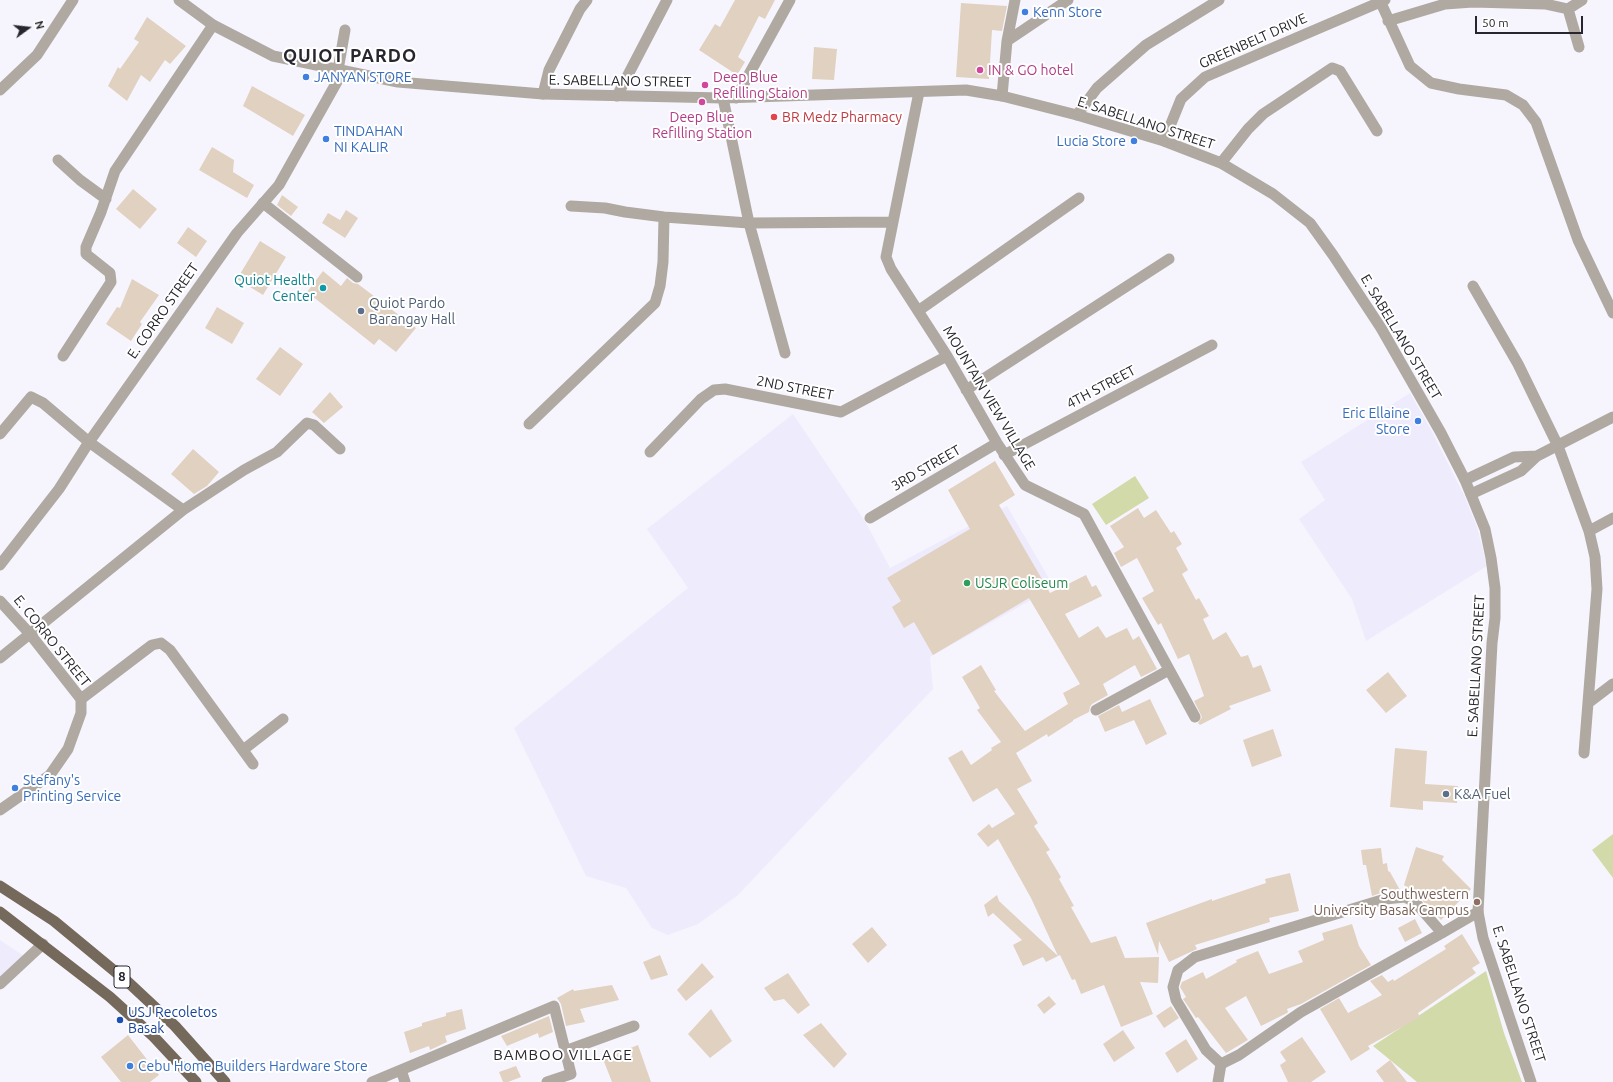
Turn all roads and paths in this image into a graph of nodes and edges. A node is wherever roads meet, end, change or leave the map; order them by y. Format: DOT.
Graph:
graph roads {
  1 [pos="73,0"];
  2 [pos="179,0"];
  3 [pos="587,0"];
  4 [pos="667,0"];
  5 [pos="790,0"];
  6 [pos="1015,0"];
  7 [pos="1068,0"];
  8 [pos="1219,0"];
  9 [pos="1582,0"];
  10 [pos="1383,1"];
  11 [pos="1568,9"];
  12 [pos="1388,20"];
  13 [pos="214,25"];
  14 [pos="345,30"];
  15 [pos="1007,41"];
  16 [pos="1579,47"];
  17 [pos="340,70"];
  18 [pos="0,90"];
  19 [pos="920,92"];
  20 [pos="543,94"];
  21 [pos="617,96"];
  22 [pos="1002,96"];
  23 [pos="723,98"];
  24 [pos="736,98"];
  25 [pos="1077,115"];
  26 [pos="1376,131"];
  27 [pos="1164,141"];
  28 [pos="58,160"];
  29 [pos="1221,163"];
  30 [pos="1079,198"];
  31 [pos="106,199"];
  32 [pos="263,202"];
  33 [pos="571,206"];
  34 [pos="664,217"];
  35 [pos="893,222"];
  36 [pos="749,223"];
  37 [pos="1169,259"];
  38 [pos="357,277"];
  39 [pos="1473,286"];
  40 [pos="918,311"];
  41 [pos="1613,313"];
  42 [pos="1212,345"];
  43 [pos="785,353"];
  44 [pos="63,356"];
  45 [pos="947,356"];
  46 [pos="966,390"];
  47 [pos="1613,418"];
  48 [pos="530,424"];
  49 [pos="0,434"];
  50 [pos="89,442"];
  51 [pos="997,443"];
  52 [pos="1558,446"];
  53 [pos="340,448"];
  54 [pos="650,452"];
  55 [pos="1004,455"];
  56 [pos="1537,456"];
  57 [pos="1465,480"];
  58 [pos="1471,494"];
  59 [pos="183,510"];
  60 [pos="870,518"];
  61 [pos="1613,518"];
  62 [pos="1589,531"];
  63 [pos="0,565"];
  64 [pos="0,601"];
  65 [pos="30,634"];
  66 [pos="0,658"];
  67 [pos="1169,670"];
  68 [pos="1613,684"];
  69 [pos="81,699"];
  70 [pos="1588,703"];
  71 [pos="1096,710"];
  72 [pos="1195,717"];
  73 [pos="283,719"];
  74 [pos="243,750"];
  75 [pos="1584,753"];
  76 [pos="253,764"];
  77 [pos="0,810"];
  78 [pos="0,886"];
  79 [pos="0,912"];
  80 [pos="1478,912"];
  81 [pos="1442,933"];
  82 [pos="43,944"];
  83 [pos="0,984"];
  84 [pos="634,1026"];
  85 [pos="565,1050"];
  86 [pos="1221,1064"];
  87 [pos="401,1070"];
  88 [pos="196,1082"];
  89 [pos="226,1082"];
  90 [pos="372,1082"];
  91 [pos="405,1082"];
  92 [pos="547,1082"];
  93 [pos="1218,1082"];
  94 [pos="1531,1082"];
  1 -- 18 [label="street"];
  2 -- 13 [label="street, E. SABELLANO STREET"];
  3 -- 20 [label="street"];
  4 -- 21 [label="street"];
  5 -- 24 [label="street"];
  6 -- 15 [label="street"];
  7 -- 15 [label="street"];
  8 -- 25 [label="street"];
  9 -- 11 [label="street"];
  10 -- 12 [label="street"];
  10 -- 27 [label="street, GREENBELT DRIVE"];
  11 -- 12 [label="street"];
  11 -- 16 [label="street"];
  12 -- 41 [label="street"];
  13 -- 17 [label="street, E. SABELLANO STREET"];
  13 -- 31 [label="street"];
  14 -- 17 [label="street, E. CORRO STREET"];
  15 -- 22 [label="street"];
  17 -- 20 [label="street, E. SABELLANO STREET"];
  17 -- 32 [label="street, E. CORRO STREET"];
  19 -- 22 [label="street, E. SABELLANO STREET"];
  19 -- 24 [label="street, E. SABELLANO STREET"];
  19 -- 35 [label="street, MOUNTAIN VIEW VILLAGE"];
  20 -- 21 [label="street, E. SABELLANO STREET"];
  21 -- 23 [label="street, E. SABELLANO STREET"];
  22 -- 25 [label="street, E. SABELLANO STREET"];
  23 -- 24 [label="street, E. SABELLANO STREET"];
  23 -- 36 [label="street"];
  25 -- 27 [label="street, E. SABELLANO STREET"];
  26 -- 29 [label="street"];
  27 -- 29 [label="street, E. SABELLANO STREET"];
  28 -- 31 [label="street"];
  29 -- 57 [label="street, E. SABELLANO STREET"];
  30 -- 40 [label="street"];
  31 -- 44 [label="street"];
  32 -- 38 [label="street"];
  32 -- 50 [label="street, E. CORRO STREET"];
  33 -- 34 [label="street"];
  34 -- 36 [label="street"];
  34 -- 48 [label="street"];
  35 -- 36 [label="street"];
  35 -- 40 [label="street, MOUNTAIN VIEW VILLAGE"];
  36 -- 43 [label="street"];
  37 -- 46 [label="street"];
  39 -- 52 [label="street"];
  40 -- 45 [label="street, MOUNTAIN VIEW VILLAGE"];
  42 -- 55 [label="street, 4TH STREET"];
  45 -- 46 [label="street, MOUNTAIN VIEW VILLAGE"];
  45 -- 54 [label="street, 2ND STREET"];
  46 -- 51 [label="street, MOUNTAIN VIEW VILLAGE"];
  47 -- 52 [label="street"];
  49 -- 50 [label="street"];
  50 -- 59 [label="street"];
  50 -- 63 [label="street, E. CORRO STREET"];
  51 -- 55 [label="street, MOUNTAIN VIEW VILLAGE"];
  51 -- 60 [label="street, 3RD STREET"];
  52 -- 56 [label="street"];
  52 -- 62 [label="street"];
  53 -- 59 [label="street"];
  55 -- 67 [label="street, MOUNTAIN VIEW VILLAGE"];
  56 -- 57 [label="street"];
  56 -- 58 [label="street"];
  57 -- 58 [label="street, E. SABELLANO STREET"];
  58 -- 80 [label="street, E. SABELLANO STREET"];
  59 -- 65 [label="street"];
  61 -- 62 [label="street"];
  62 -- 70 [label="street"];
  64 -- 65 [label="street, E. CORRO STREET"];
  65 -- 66 [label="street"];
  65 -- 69 [label="street, E. CORRO STREET"];
  67 -- 71 [label="street"];
  67 -- 72 [label="street, MOUNTAIN VIEW VILLAGE"];
  68 -- 70 [label="street"];
  69 -- 74 [label="street"];
  69 -- 77 [label="street, E. CORRO STREET"];
  70 -- 75 [label="street"];
  73 -- 74 [label="street"];
  74 -- 76 [label="street"];
  78 -- 89 [label="main road, 8"];
  79 -- 82 [label="main road, 8"];
  80 -- 81 [label="street"];
  80 -- 94 [label="street, E. SABELLANO STREET"];
  81 -- 86 [label="street"];
  81 -- 86 [label="street"];
  82 -- 83 [label="street"];
  82 -- 88 [label="main road, 8"];
  84 -- 85 [label="street"];
  85 -- 87 [label="street"];
  85 -- 92 [label="street"];
  86 -- 93 [label="street"];
  87 -- 90 [label="street"];
  87 -- 91 [label="street"];
}
